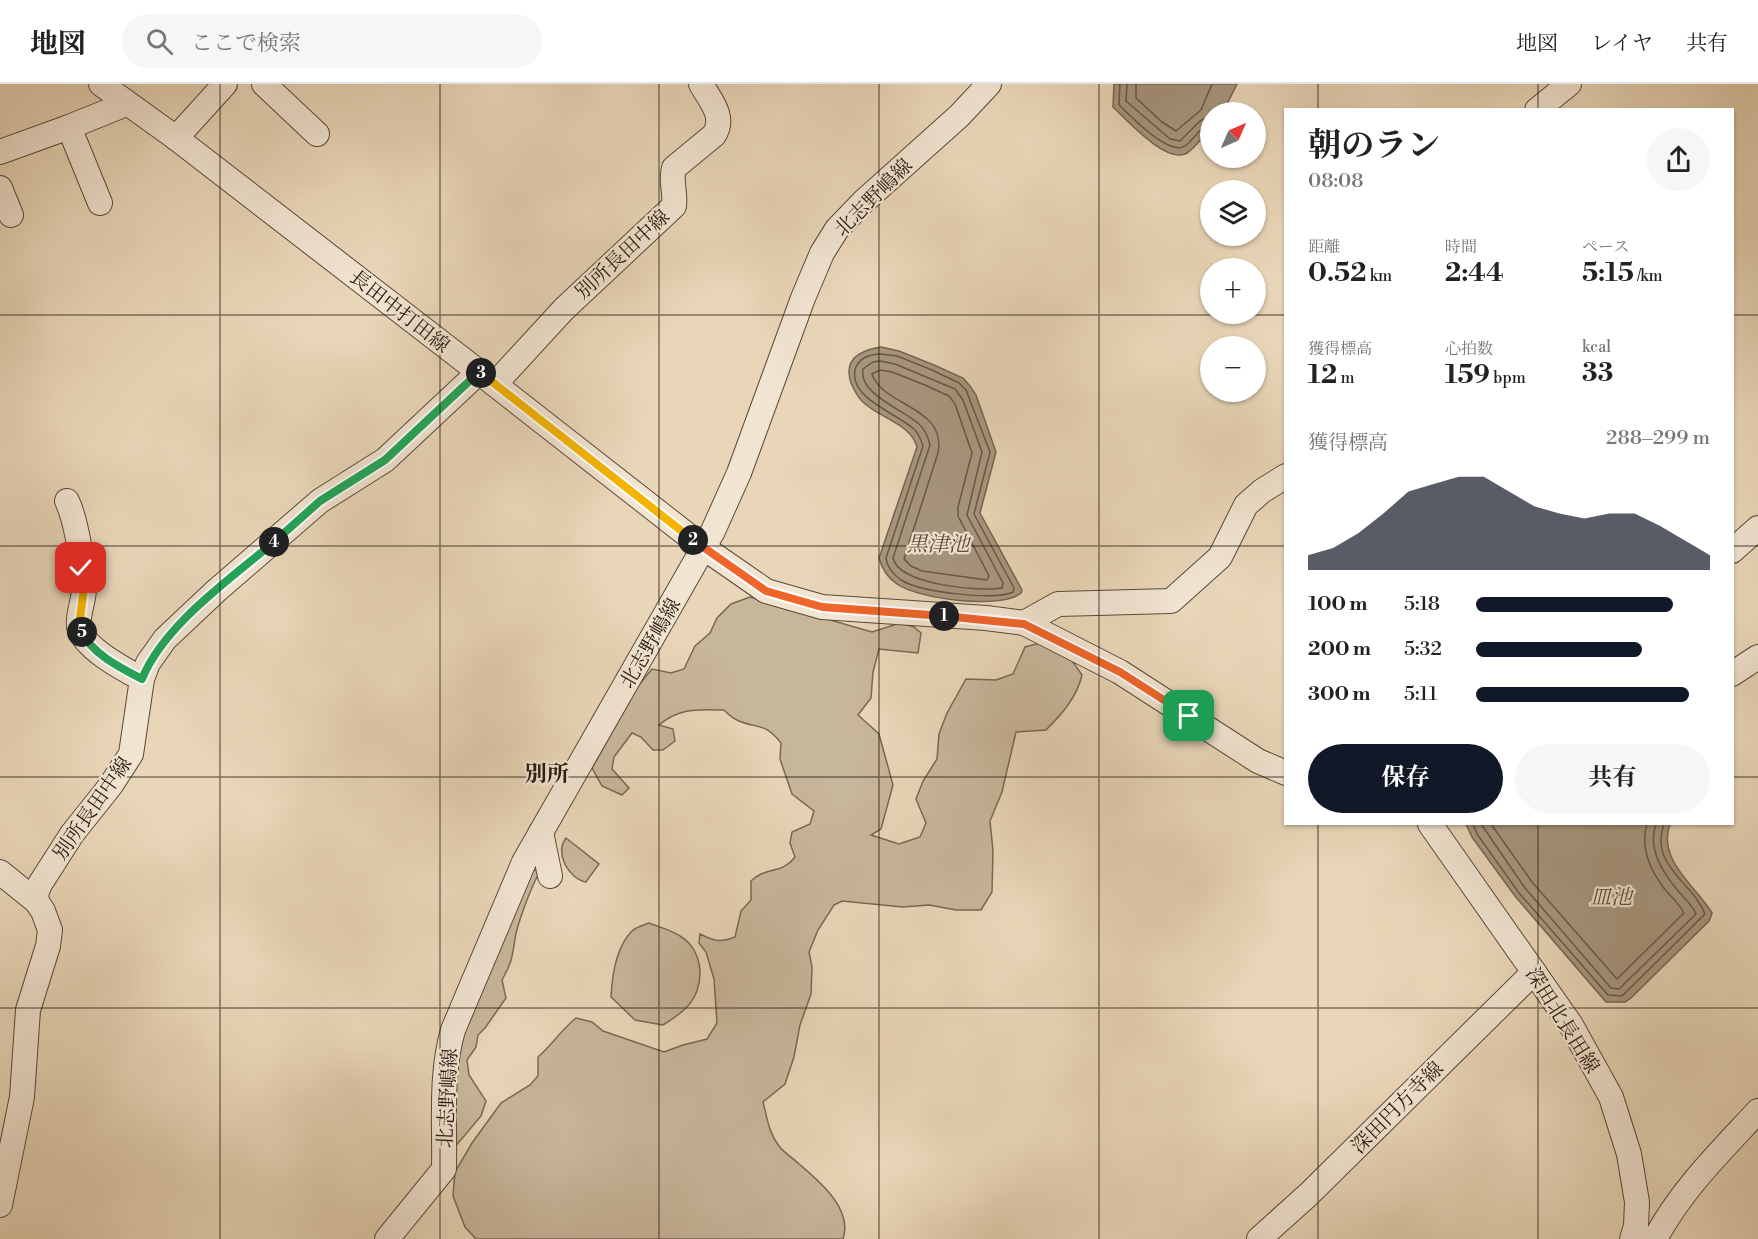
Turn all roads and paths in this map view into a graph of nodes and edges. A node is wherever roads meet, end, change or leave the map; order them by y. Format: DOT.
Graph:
graph roads {
  1 [pos="101,84"];
  2 [pos="225,84"];
  3 [pos="264,84"];
  4 [pos="701,84"];
  5 [pos="988,84"];
  6 [pos="1569,84"];
  7 [pos="126,104"];
  8 [pos="1539,108"];
  9 [pos="69,127"];
  10 [pos="316,134"];
  11 [pos="176,138"];
  12 [pos="0,152"];
  13 [pos="0,188"];
  14 [pos="100,202"];
  15 [pos="11,215"];
  16 [pos="487,378"];
  17 [pos="1284,477"];
  18 [pos="67,501"];
  19 [pos="1758,528"];
  20 [pos="704,548"];
  21 [pos="1734,549"];
  22 [pos="1024,624"];
  23 [pos="1758,657"];
  24 [pos="1734,673"];
  25 [pos="142,679"];
  26 [pos="1284,772"];
  27 [pos="1431,825"];
  28 [pos="541,832"];
  29 [pos="0,872"];
  30 [pos="550,876"];
  31 [pos="37,902"];
  32 [pos="1534,972"];
  33 [pos="1758,1111"];
  34 [pos="4,1156"];
  35 [pos="0,1205"];
  36 [pos="387,1239"];
  37 [pos="1259,1239"];
  38 [pos="1632,1239"];
  39 [pos="1655,1239"];
  1 -- 7 [label="street, 長田中打田線"];
  2 -- 11 [label="street"];
  3 -- 10 [label="street"];
  4 -- 16 [label="street, 別所長田中線"];
  5 -- 20 [label="street, 北志野嶋線"];
  6 -- 8 [label="street"];
  7 -- 9 [label="street"];
  7 -- 11 [label="street, 長田中打田線"];
  9 -- 12 [label="street"];
  9 -- 14 [label="street"];
  11 -- 16 [label="street, 長田中打田線"];
  13 -- 15 [label="street"];
  16 -- 20 [label="street, 長田中打田線"];
  16 -- 25 [label="street, 別所長田中線"];
  17 -- 22 [label="street"];
  18 -- 25 [label="street"];
  19 -- 21 [label="street"];
  20 -- 22 [label="street, 長田中打田線"];
  20 -- 28 [label="street, 北志野嶋線"];
  22 -- 26 [label="street, 長田中打田線"];
  23 -- 24 [label="street"];
  25 -- 31 [label="street, 別所長田中線"];
  27 -- 32 [label="street, 深田北長田線"];
  28 -- 30 [label="street"];
  28 -- 36 [label="street, 北志野嶋線"];
  29 -- 31 [label="street"];
  31 -- 34 [label="street"];
  32 -- 37 [label="street, 深田円方寺線"];
  32 -- 38 [label="street, 深田北長田線"];
  33 -- 39 [label="street"];
  34 -- 35 [label="street"];
}
